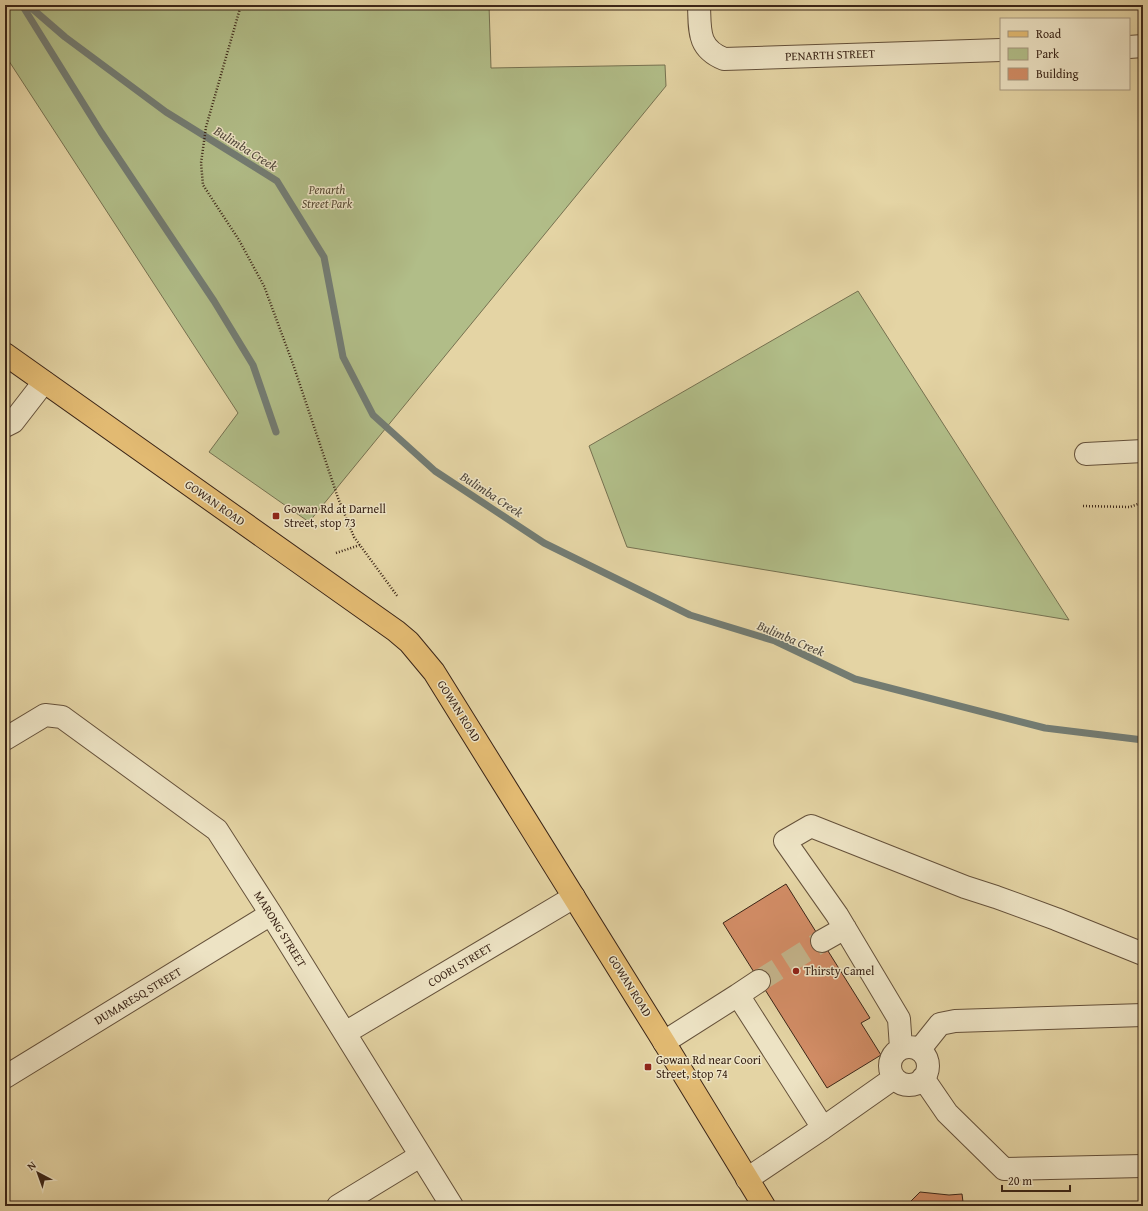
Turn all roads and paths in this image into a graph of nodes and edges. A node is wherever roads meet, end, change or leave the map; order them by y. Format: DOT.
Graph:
graph roads {
  1 [pos="241,5"];
  2 [pos="699,5"];
  3 [pos="1143,46"];
  4 [pos="1130,47"];
  5 [pos="1000,50"];
  6 [pos="5,354"];
  7 [pos="44,382"];
  8 [pos="5,426"];
  9 [pos="1143,451"];
  10 [pos="1086,454"];
  11 [pos="1143,502"];
  12 [pos="1083,506"];
  13 [pos="360,545"];
  14 [pos="336,553"];
  15 [pos="398,597"];
  16 [pos="5,739"];
  17 [pos="574,897"];
  18 [pos="272,914"];
  19 [pos="846,928"];
  20 [pos="822,941"];
  21 [pos="1143,954"];
  22 [pos="759,981"];
  23 [pos="738,995"];
  24 [pos="1143,1015"];
  25 [pos="345,1034"];
  26 [pos="664,1042"];
  27 [pos="910,1049"];
  28 [pos="5,1077"];
  29 [pos="894,1078"];
  30 [pos="923,1078"];
  31 [pos="823,1128"];
  32 [pos="420,1156"];
  33 [pos="1143,1166"];
  34 [pos="747,1179"];
  35 [pos="338,1206"];
  36 [pos="452,1206"];
  37 [pos="764,1206"];
  1 -- 13 [label="path"];
  2 -- 5 [label="street, PENARTH STREET"];
  3 -- 4 [label="street"];
  6 -- 7 [label="main road, GOWAN ROAD"];
  7 -- 8 [label="street"];
  7 -- 17 [label="main road, GOWAN ROAD"];
  9 -- 10 [label="street"];
  11 -- 12 [label="path"];
  13 -- 14 [label="path"];
  13 -- 15 [label="path"];
  16 -- 18 [label="street, MARONG STREET"];
  17 -- 25 [label="street, COORI STREET"];
  17 -- 26 [label="main road, GOWAN ROAD"];
  18 -- 25 [label="street, MARONG STREET"];
  18 -- 28 [label="street, DUMARESQ STREET"];
  19 -- 20 [label="street"];
  19 -- 21 [label="street"];
  19 -- 27 [label="street"];
  22 -- 23 [label="street"];
  23 -- 26 [label="street"];
  23 -- 31 [label="street"];
  24 -- 27 [label="street"];
  25 -- 32 [label="street, MARONG STREET"];
  26 -- 34 [label="main road, GOWAN ROAD"];
  27 -- 29 [label="street"];
  27 -- 30 [label="street"];
  29 -- 30 [label="street"];
  29 -- 31 [label="street"];
  30 -- 33 [label="street"];
  31 -- 34 [label="street"];
  32 -- 35 [label="street"];
  32 -- 36 [label="street, MARONG STREET"];
  34 -- 37 [label="main road, GOWAN ROAD"];
}
